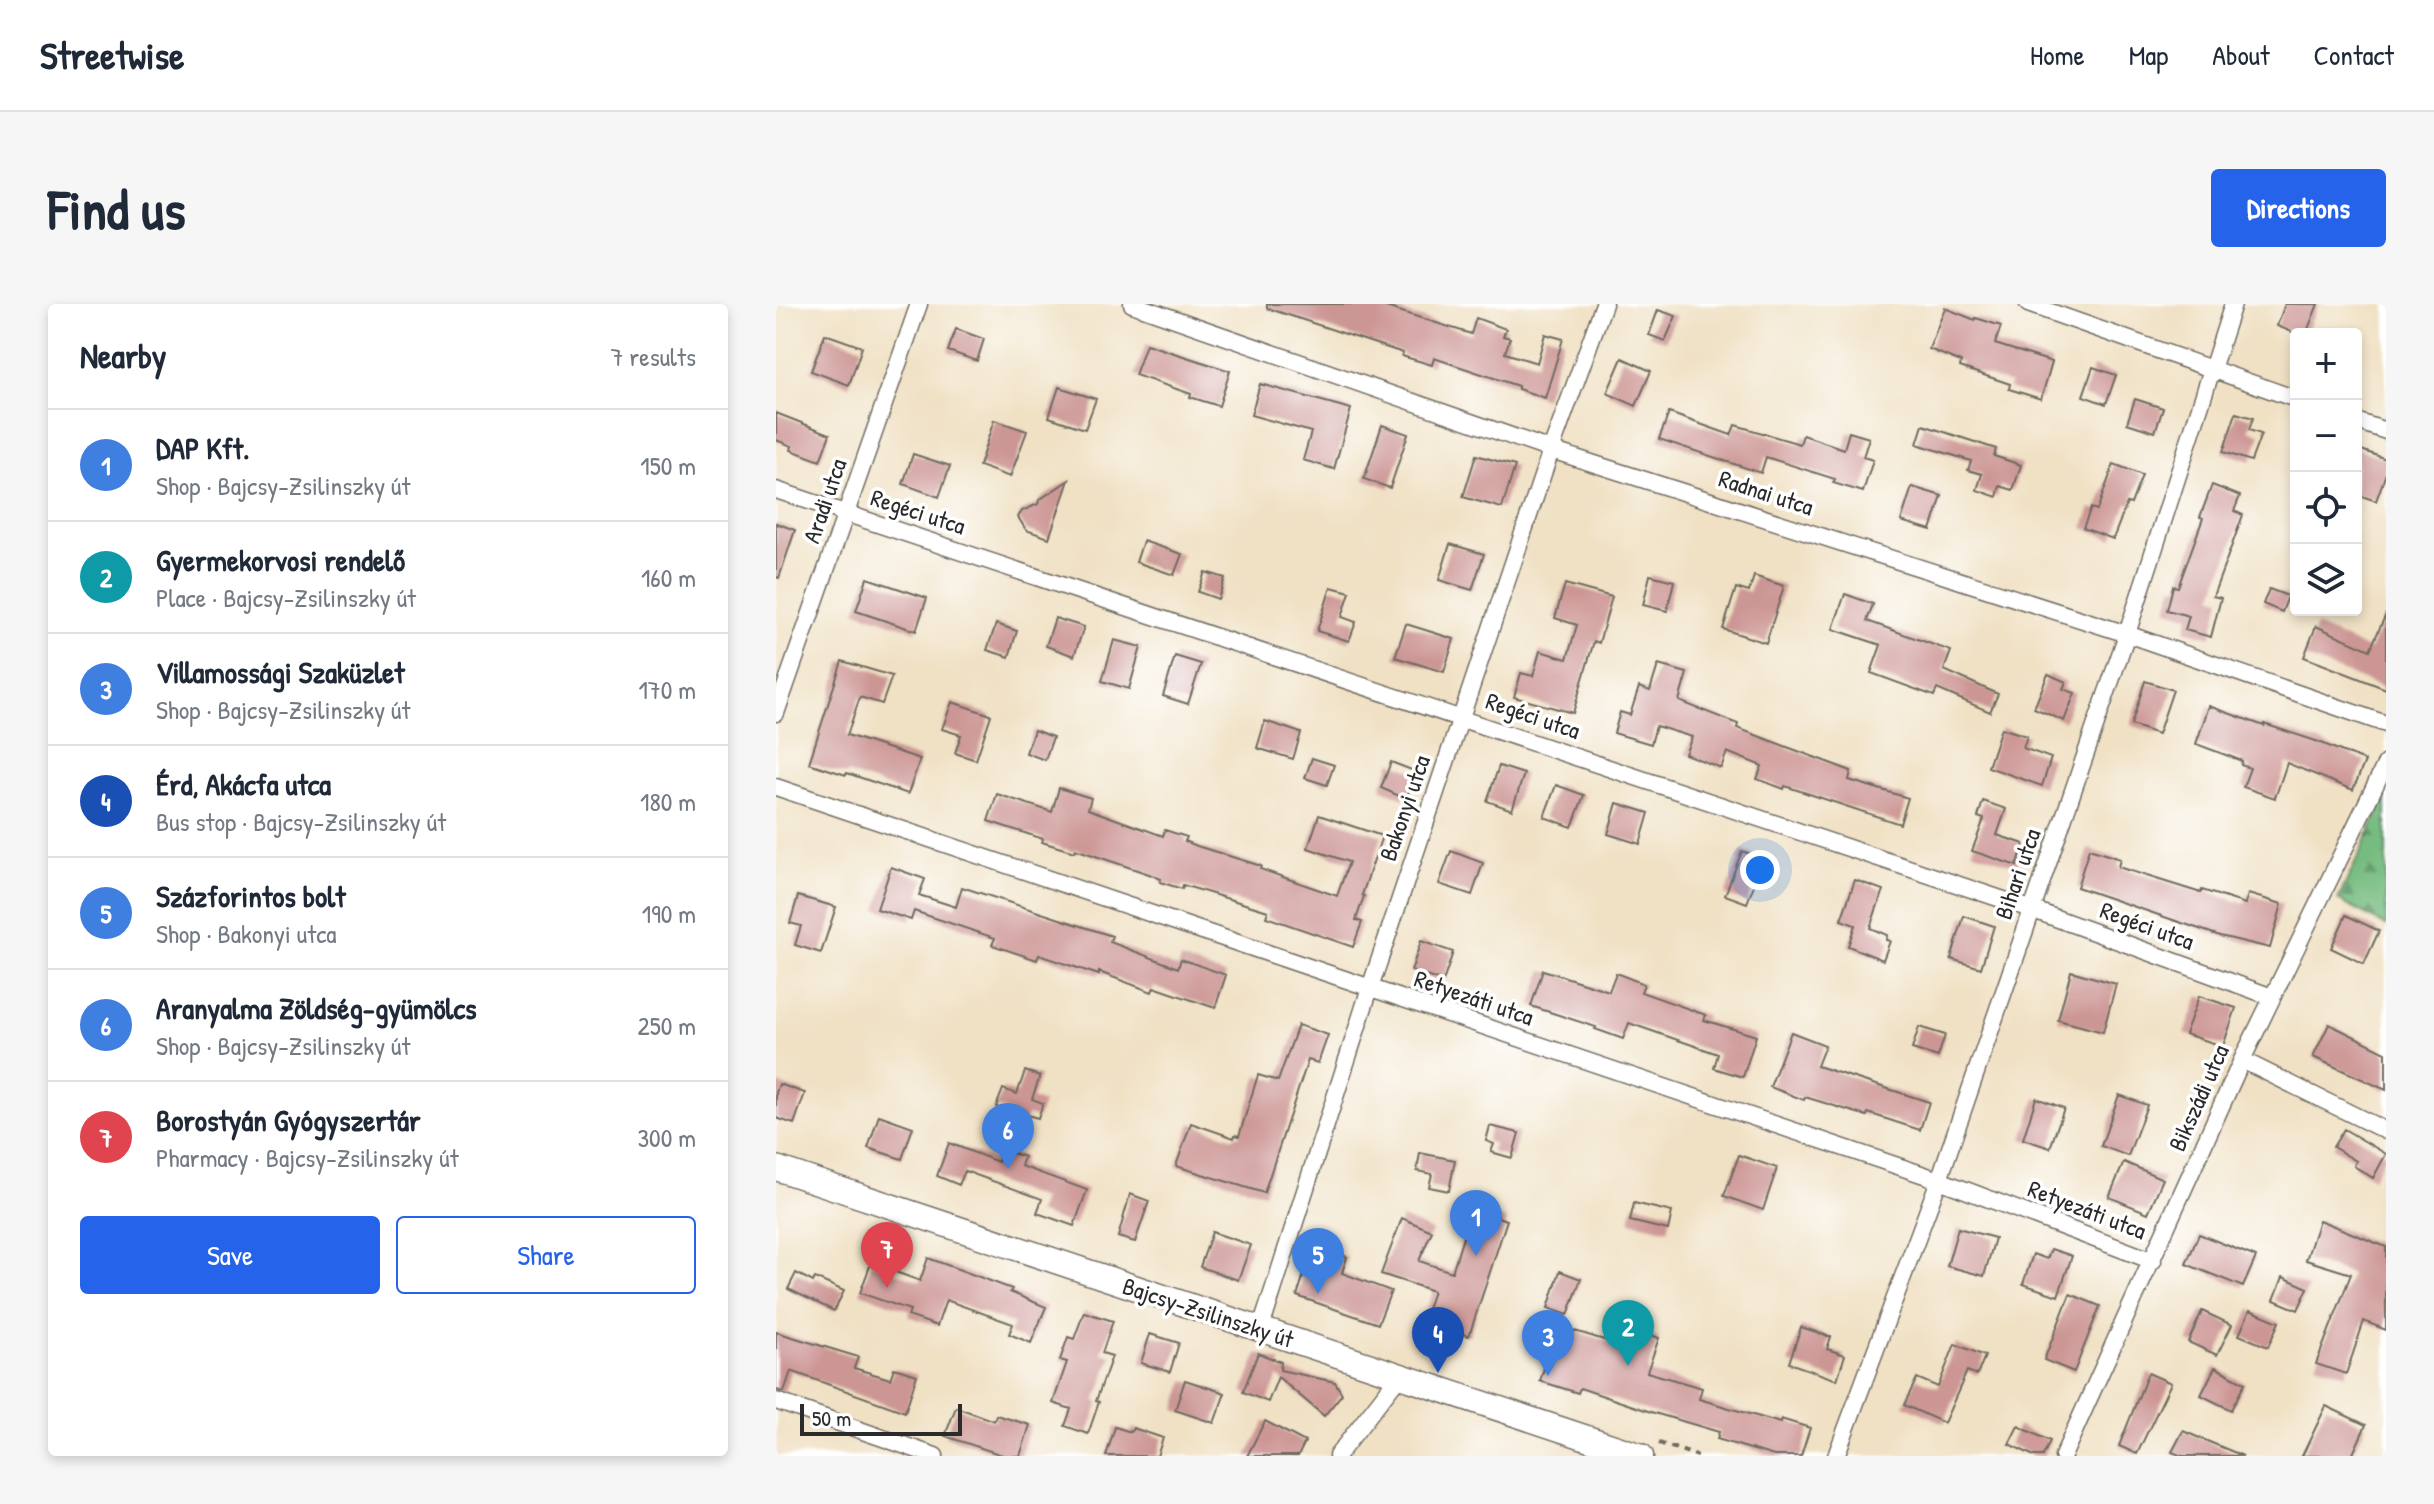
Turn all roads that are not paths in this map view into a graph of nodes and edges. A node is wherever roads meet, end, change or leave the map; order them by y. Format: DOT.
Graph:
graph roads {
  1 [pos="919,304"];
  2 [pos="1132,304"];
  3 [pos="1604,304"];
  4 [pos="2028,304"];
  5 [pos="2233,304"];
  6 [pos="2213,368"];
  7 [pos="2290,397"];
  8 [pos="2362,423"];
  9 [pos="2386,431"];
  10 [pos="1551,450"];
  11 [pos="776,490"];
  12 [pos="847,513"];
  13 [pos="2127,634"];
  14 [pos="776,713"];
  15 [pos="1462,717"];
  16 [pos="2386,724"];
  17 [pos="2386,763"];
  18 [pos="776,787"];
  19 [pos="2031,909"];
  20 [pos="1370,988"];
  21 [pos="2272,997"];
  22 [pos="2242,1060"];
  23 [pos="2386,1131"];
  24 [pos="776,1168"];
  25 [pos="1939,1180"];
  26 [pos="2153,1261"];
  27 [pos="1260,1331"];
  28 [pos="1399,1376"];
  29 [pos="776,1401"];
  30 [pos="935,1456"];
  31 [pos="1337,1456"];
  32 [pos="1641,1456"];
  33 [pos="1836,1456"];
  34 [pos="2063,1456"];
  1 -- 12 [label="street, Aradi utca"];
  2 -- 10 [label="street, Radnai utca"];
  3 -- 10 [label="street, Bakonyi utca"];
  4 -- 6 [label="street"];
  5 -- 6 [label="street, Bihari utca"];
  6 -- 7 [label="street"];
  6 -- 13 [label="street, Bihari utca"];
  8 -- 9 [label="street"];
  10 -- 13 [label="street, Radnai utca"];
  10 -- 15 [label="street, Bakonyi utca"];
  11 -- 12 [label="street, Regéci utca"];
  12 -- 14 [label="street, Aradi utca"];
  12 -- 15 [label="street, Regéci utca"];
  13 -- 16 [label="street, Radnai utca"];
  13 -- 19 [label="street, Bihari utca"];
  15 -- 19 [label="street, Regéci utca"];
  15 -- 20 [label="street, Bakonyi utca"];
  17 -- 21 [label="street, Bikszádi utca"];
  18 -- 20 [label="street, Retyezáti utca"];
  19 -- 21 [label="street, Regéci utca"];
  19 -- 25 [label="street, Bihari utca"];
  20 -- 25 [label="street, Retyezáti utca"];
  20 -- 27 [label="street, Bakonyi utca"];
  21 -- 22 [label="street, Bikszádi utca"];
  22 -- 23 [label="street"];
  22 -- 26 [label="street, Bikszádi utca"];
  24 -- 27 [label="main road, Bajcsy-Zsilinszky út"];
  25 -- 26 [label="street, Retyezáti utca"];
  25 -- 33 [label="street, Bihari utca"];
  26 -- 34 [label="street, Bikszádi utca"];
  27 -- 28 [label="main road, Bajcsy-Zsilinszky út"];
  28 -- 31 [label="street"];
  28 -- 32 [label="main road, Bajcsy-Zsilinszky út"];
  29 -- 30 [label="street"];
}
